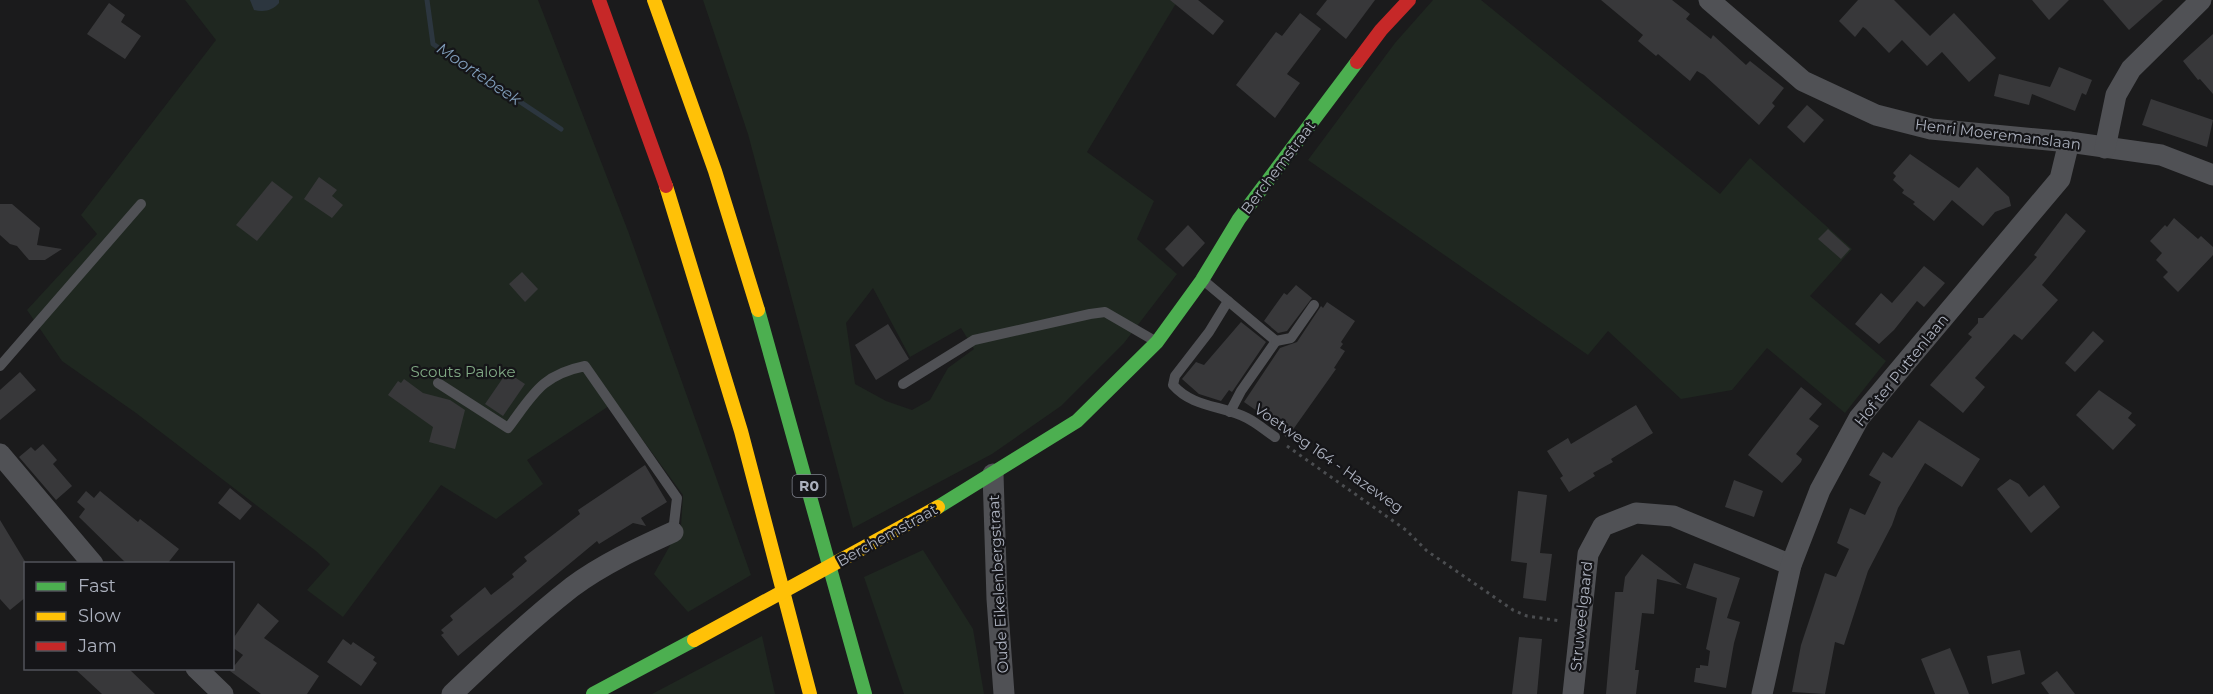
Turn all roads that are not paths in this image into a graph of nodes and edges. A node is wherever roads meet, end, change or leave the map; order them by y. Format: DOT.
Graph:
graph roads {
  1 [pos="599,0"];
  2 [pos="654,0"];
  3 [pos="1409,0"];
  4 [pos="1709,0"];
  5 [pos="2201,0"];
  6 [pos="2069,142"];
  7 [pos="2105,148"];
  8 [pos="2213,175"];
  9 [pos="141,204"];
  10 [pos="1202,280"];
  11 [pos="1228,301"];
  12 [pos="1314,305"];
  13 [pos="1276,341"];
  14 [pos="1157,342"];
  15 [pos="0,366"];
  16 [pos="438,383"];
  17 [pos="903,384"];
  18 [pos="1230,412"];
  19 [pos="1275,437"];
  20 [pos="0,454"];
  21 [pos="993,474"];
  22 [pos="673,532"];
  23 [pos="91,562"];
  24 [pos="1791,565"];
  25 [pos="197,670"];
  26 [pos="223,694"];
  27 [pos="452,694"];
  28 [pos="593,694"];
  29 [pos="810,694"];
  30 [pos="865,694"];
  31 [pos="1004,694"];
  32 [pos="1573,694"];
  33 [pos="1762,694"];
  1 -- 29 [label="main road"];
  2 -- 30 [label="main road, R0"];
  3 -- 10 [label="main road, Berchemstraat"];
  4 -- 6 [label="street, Henri Moeremanslaan"];
  5 -- 7 [label="street"];
  6 -- 7 [label="street, Henri Moeremanslaan"];
  6 -- 24 [label="street, Hof ter Puttenlaan"];
  7 -- 8 [label="street, Henri Moeremanslaan"];
  9 -- 15 [label="lane"];
  10 -- 11 [label="lane"];
  10 -- 14 [label="main road, Berchemstraat"];
  11 -- 13 [label="lane"];
  11 -- 18 [label="lane, Voetweg 164 - Hazeweg"];
  12 -- 13 [label="lane"];
  13 -- 18 [label="lane"];
  14 -- 17 [label="lane"];
  14 -- 21 [label="main road, Berchemstraat"];
  16 -- 22 [label="lane"];
  18 -- 19 [label="lane, Voetweg 164 - Hazeweg"];
  20 -- 23 [label="street"];
  21 -- 28 [label="main road, Berchemstraat, bridge"];
  21 -- 31 [label="street, Oude Eikelenbergstraat"];
  22 -- 27 [label="street"];
  24 -- 32 [label="street, Struweelgaard"];
  24 -- 33 [label="street, Hof ter Puttenlaan"];
  25 -- 26 [label="street"];
}
